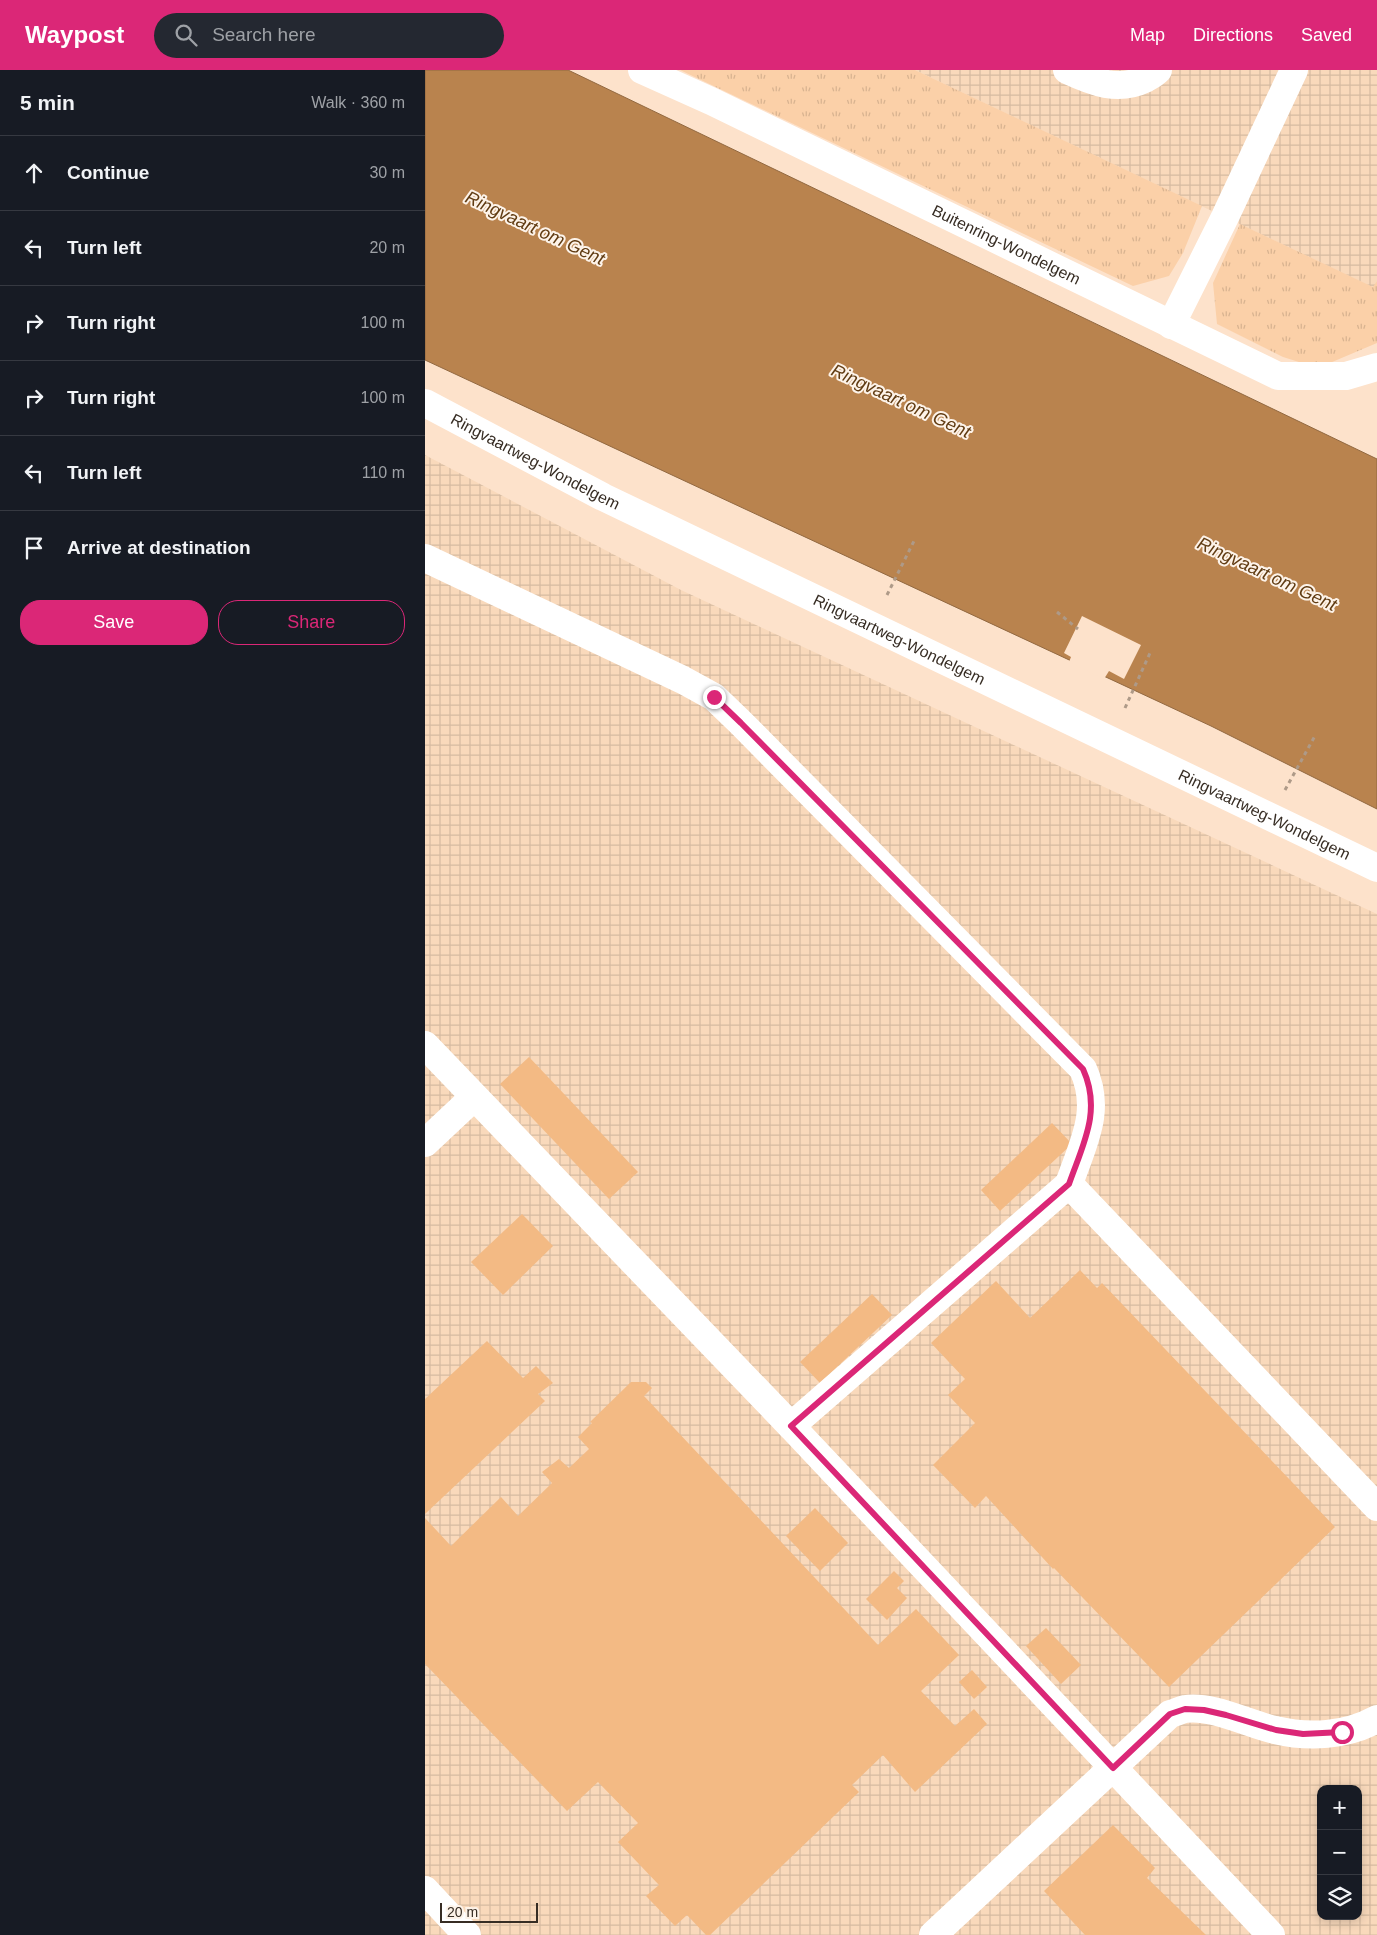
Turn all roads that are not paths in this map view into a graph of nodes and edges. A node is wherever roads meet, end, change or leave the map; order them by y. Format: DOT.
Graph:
graph roads {
  1 [pos="642,70"];
  2 [pos="1067,70"];
  3 [pos="1158,70"];
  4 [pos="1294,70"];
  5 [pos="1171,325"];
  6 [pos="1377,367"];
  7 [pos="425,403"];
  8 [pos="425,558"];
  9 [pos="1377,868"];
  10 [pos="425,1045"];
  11 [pos="475,1097"];
  12 [pos="425,1144"];
  13 [pos="1069,1184"];
  14 [pos="791,1426"];
  15 [pos="1377,1507"];
  16 [pos="1377,1719"];
  17 [pos="1113,1768"];
  18 [pos="425,1890"];
  19 [pos="467,1935"];
  20 [pos="933,1935"];
  21 [pos="1271,1935"];
  1 -- 5 [label="street, Buitenring-Wondelgem"];
  2 -- 3 [label="street"];
  4 -- 5 [label="street"];
  5 -- 6 [label="street, Buitenring-Wondelgem"];
  7 -- 9 [label="street, Ringvaartweg-Wondelgem"];
  8 -- 13 [label="street"];
  10 -- 11 [label="street"];
  11 -- 12 [label="street"];
  11 -- 14 [label="street"];
  13 -- 14 [label="street"];
  13 -- 15 [label="street"];
  14 -- 17 [label="street"];
  16 -- 17 [label="street"];
  17 -- 20 [label="street"];
  17 -- 21 [label="street"];
  18 -- 19 [label="street"];
}
